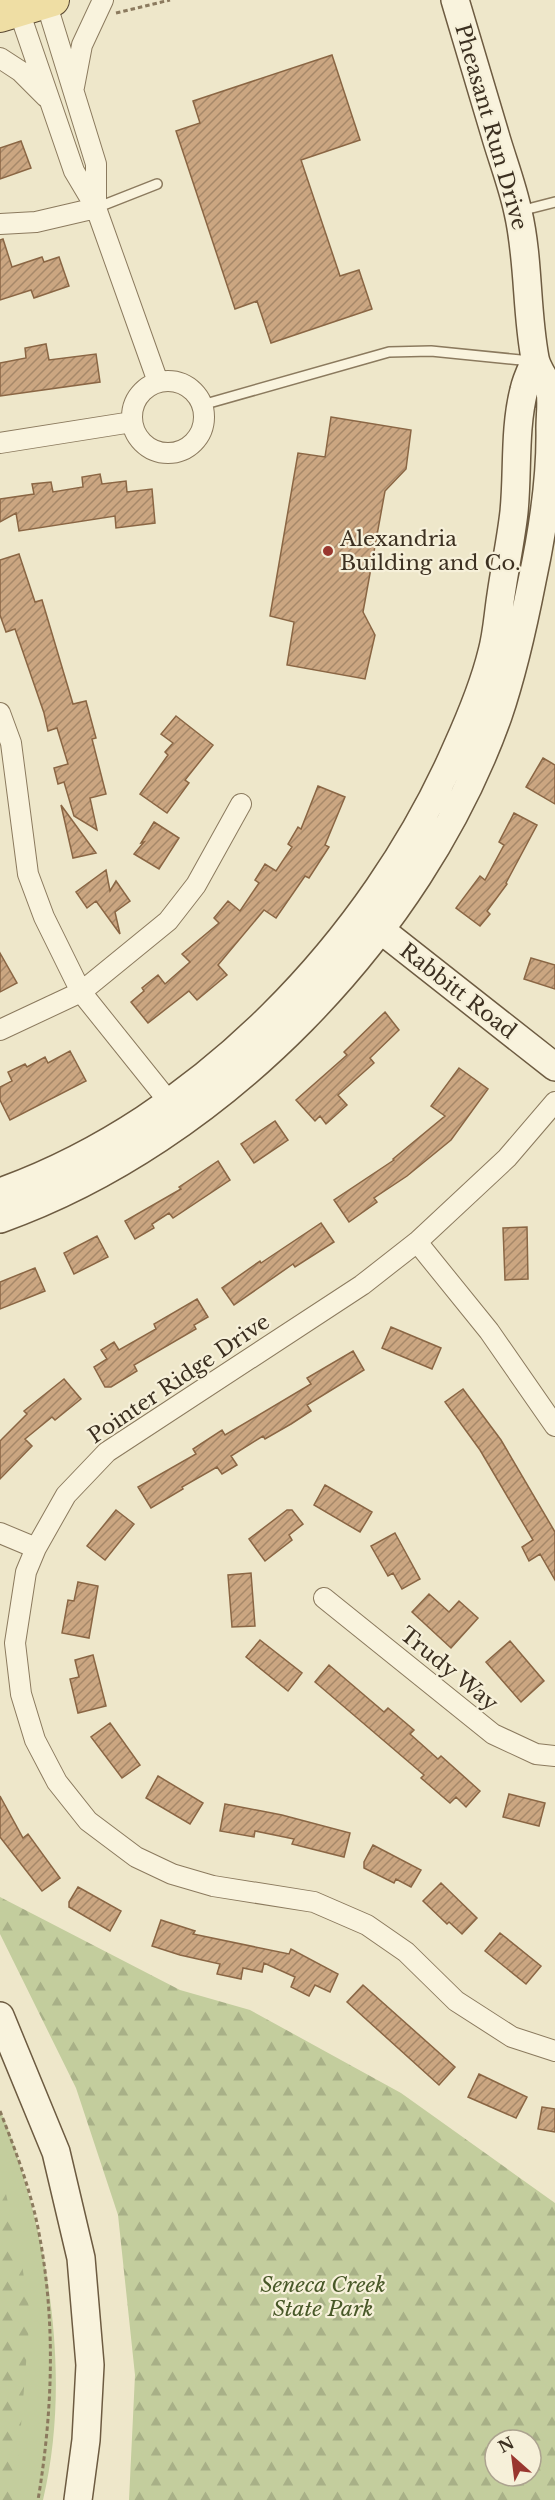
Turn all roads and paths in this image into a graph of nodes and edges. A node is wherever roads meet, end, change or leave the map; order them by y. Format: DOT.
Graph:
graph roads {
  1 [pos="170,0"];
  2 [pos="455,0"];
  3 [pos="30,7"];
  4 [pos="108,7"];
  5 [pos="0,58"];
  6 [pos="73,89"];
  7 [pos="50,100"];
  8 [pos="157,184"];
  9 [pos="555,202"];
  10 [pos="96,208"];
  11 [pos="518,212"];
  12 [pos="0,224"];
  13 [pos="545,361"];
  14 [pos="158,382"];
  15 [pos="202,405"];
  16 [pos="132,422"];
  17 [pos="0,443"];
  18 [pos="0,713"];
  19 [pos="241,804"];
  20 [pos="371,922"];
  21 [pos="81,992"];
  22 [pos="0,1030"];
  23 [pos="555,1067"];
  24 [pos="555,1102"];
  25 [pos="170,1103"];
  26 [pos="0,1192"];
  27 [pos="0,1219"];
  28 [pos="417,1242"];
  29 [pos="555,1426"];
  30 [pos="0,1533"];
  31 [pos="36,1548"];
  32 [pos="324,1598"];
  33 [pos="555,1756"];
  34 [pos="0,2016"];
  35 [pos="555,2051"];
  36 [pos="0,2111"];
  37 [pos="38,2500"];
  38 [pos="78,2500"];
  1 -- 4 [label="path"];
  2 -- 11 [label="street, Pheasant Run Drive"];
  3 -- 6 [label="street"];
  3 -- 7 [label="street"];
  4 -- 6 [label="street"];
  5 -- 7 [label="street"];
  6 -- 10 [label="street"];
  7 -- 10 [label="street"];
  8 -- 10 [label="lane"];
  9 -- 11 [label="lane"];
  10 -- 12 [label="street"];
  10 -- 14 [label="street"];
  11 -- 13 [label="street, Pheasant Run Drive"];
  13 -- 15 [label="lane"];
  13 -- 20 [label="street, Pheasant Run Drive"];
  14 -- 15 [label="street"];
  14 -- 16 [label="street"];
  15 -- 16 [label="street"];
  16 -- 17 [label="street"];
  18 -- 21 [label="street"];
  19 -- 21 [label="street"];
  20 -- 23 [label="street, Rabbitt Road"];
  20 -- 25 [label="street, Pheasant Run Drive"];
  20 -- 27 [label="street, Pheasant Run Drive"];
  21 -- 22 [label="street"];
  21 -- 25 [label="street"];
  24 -- 28 [label="street, Pointer Ridge Drive"];
  25 -- 26 [label="street, Pheasant Run Drive"];
  28 -- 29 [label="street"];
  28 -- 31 [label="street, Pointer Ridge Drive"];
  30 -- 31 [label="street"];
  31 -- 35 [label="street, Pointer Ridge Drive"];
  32 -- 33 [label="street, Trudy Way"];
  34 -- 38 [label="street"];
  36 -- 37 [label="path"];
}
